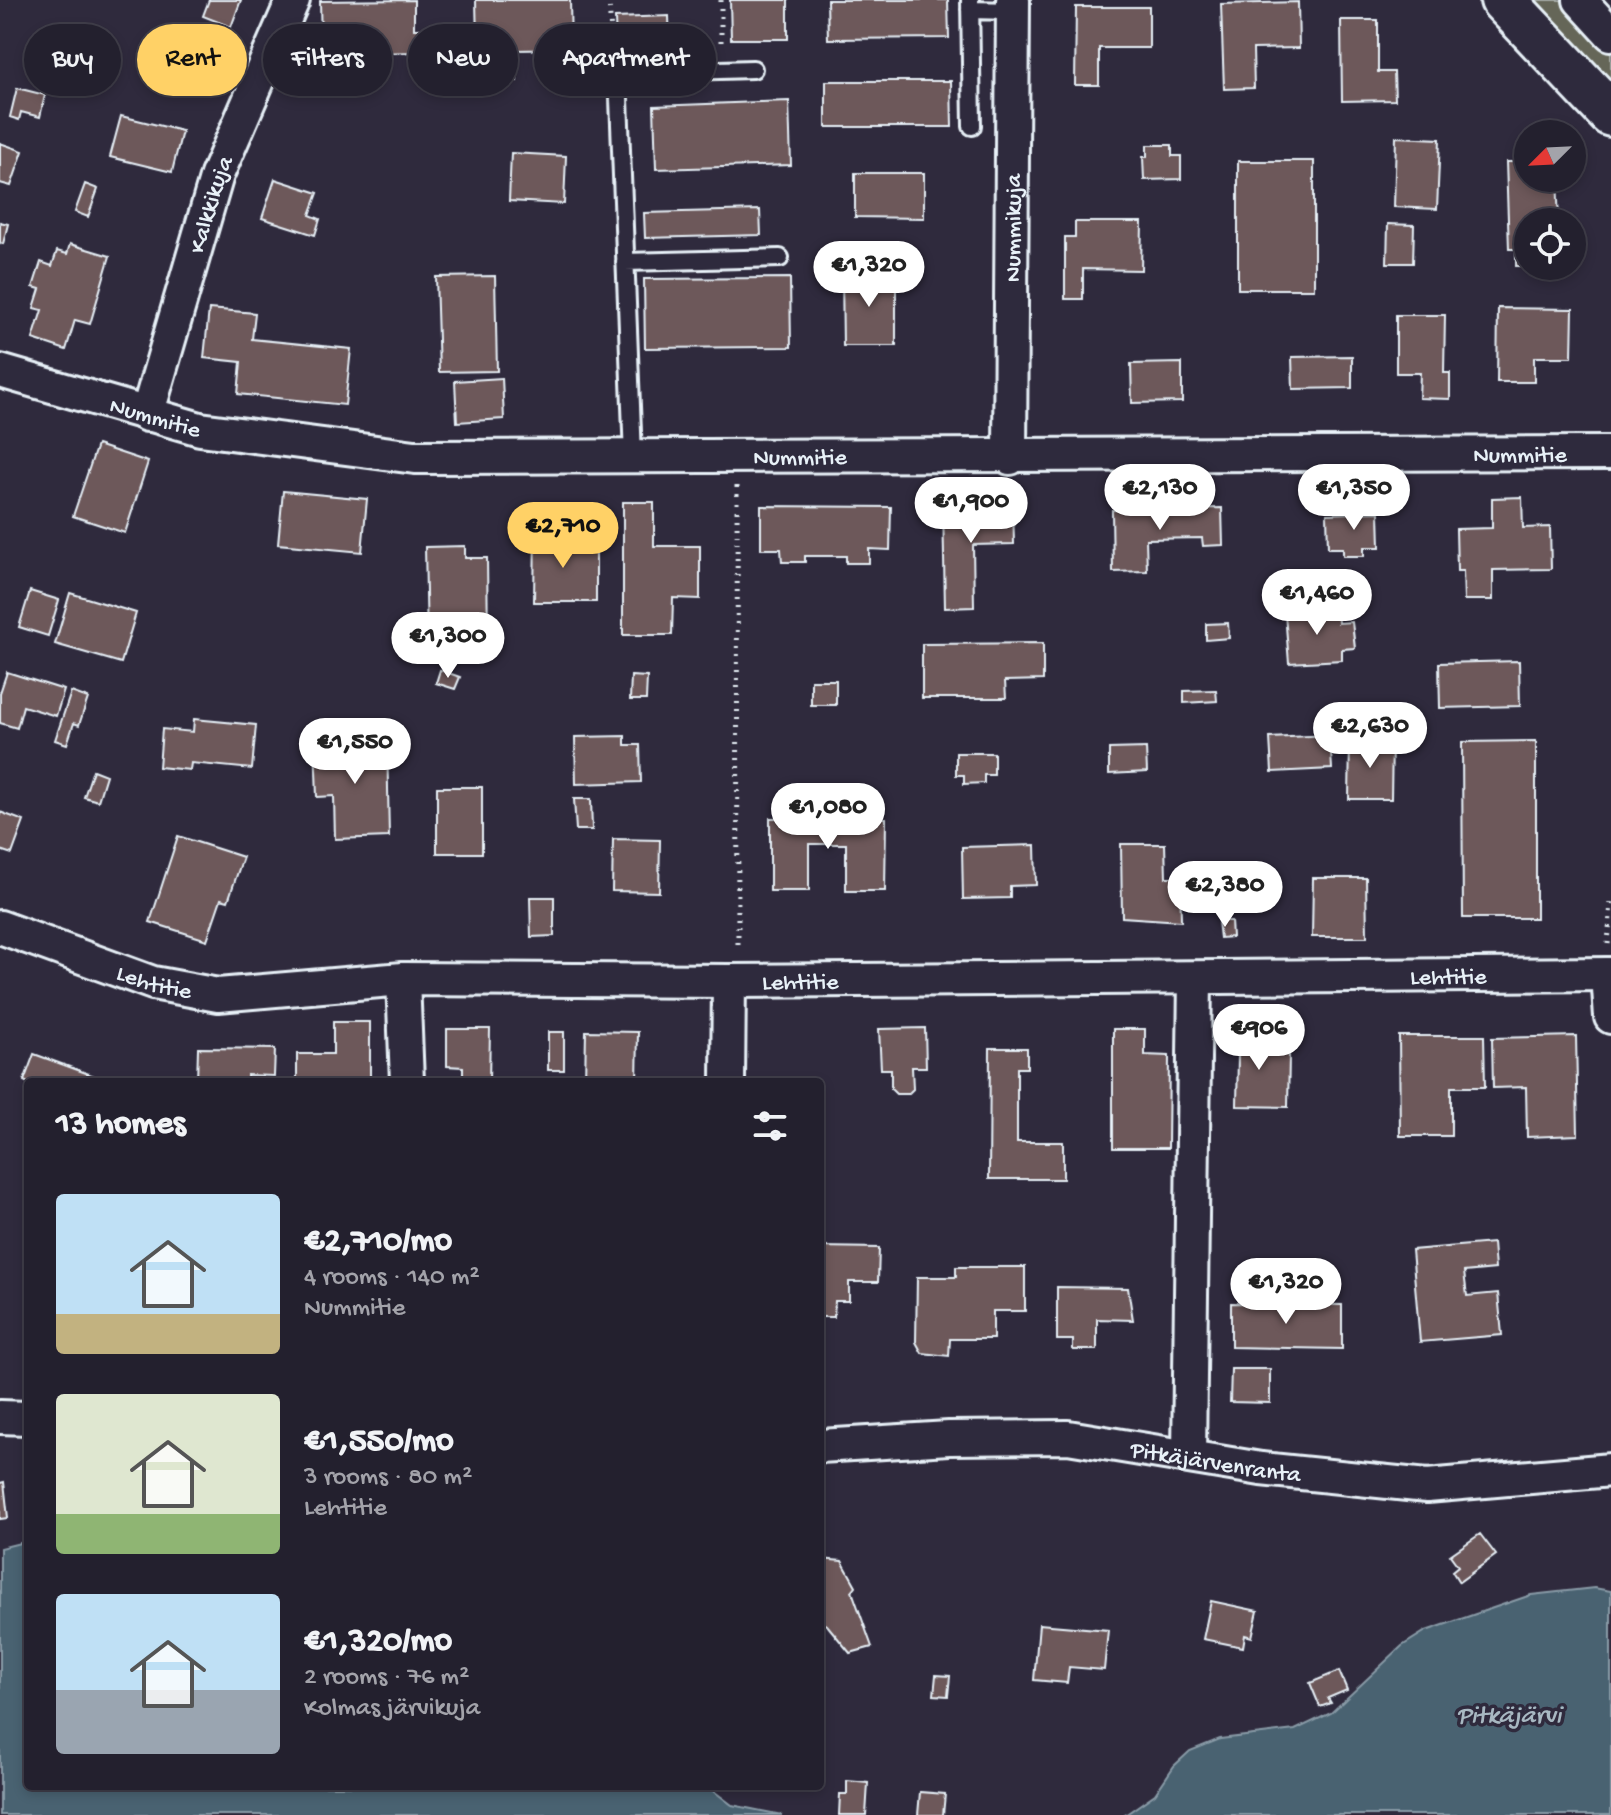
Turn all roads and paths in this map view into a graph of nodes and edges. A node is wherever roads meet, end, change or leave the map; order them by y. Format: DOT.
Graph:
graph roads {
  1 [pos="293,0"];
  2 [pos="609,0"];
  3 [pos="721,0"];
  4 [pos="1503,0"];
  5 [pos="1580,0"];
  6 [pos="970,5"];
  7 [pos="1013,6"];
  8 [pos="610,24"];
  9 [pos="1611,34"];
  10 [pos="753,69"];
  11 [pos="716,70"];
  12 [pos="722,70"];
  13 [pos="619,96"];
  14 [pos="1611,114"];
  15 [pos="972,126"];
  16 [pos="780,258"];
  17 [pos="625,262"];
  18 [pos="0,371"];
  19 [pos="147,415"];
  20 [pos="1611,453"];
  21 [pos="633,457"];
  22 [pos="737,457"];
  23 [pos="1010,458"];
  24 [pos="1611,901"];
  25 [pos="0,927"];
  26 [pos="1610,974"];
  27 [pos="1195,978"];
  28 [pos="403,979"];
  29 [pos="733,981"];
  30 [pos="1611,1017"];
  31 [pos="407,1078"];
  32 [pos="728,1078"];
  33 [pos="0,1417"];
  34 [pos="24,1418"];
  35 [pos="824,1446"];
  36 [pos="1189,1455"];
  37 [pos="1611,1470"];
  1 -- 19 [label="street, Kalkkikuja"];
  2 -- 8 [label="path"];
  3 -- 12 [label="path"];
  4 -- 14 [label="main road"];
  5 -- 9 [label="street"];
  6 -- 7 [label="lane"];
  6 -- 15 [label="lane"];
  7 -- 23 [label="street, Nummikuja"];
  10 -- 12 [label="lane"];
  11 -- 12 [label="lane"];
  13 -- 17 [label="lane"];
  16 -- 17 [label="lane"];
  17 -- 21 [label="lane"];
  18 -- 19 [label="street, Nummitie"];
  19 -- 21 [label="street, Nummitie"];
  20 -- 23 [label="street, Nummitie"];
  21 -- 22 [label="street, Nummitie"];
  22 -- 23 [label="street, Nummitie"];
  22 -- 29 [label="path"];
  24 -- 26 [label="path"];
  25 -- 28 [label="street, Lehtitie"];
  26 -- 27 [label="street, Lehtitie"];
  26 -- 30 [label="street"];
  27 -- 29 [label="street, Lehtitie"];
  27 -- 36 [label="street"];
  28 -- 29 [label="street, Lehtitie"];
  28 -- 31 [label="street"];
  29 -- 32 [label="street"];
  33 -- 34 [label="street"];
  35 -- 36 [label="street, Pitkäjärvenranta"];
  36 -- 37 [label="street, Pitkäjärvenranta"];
}
